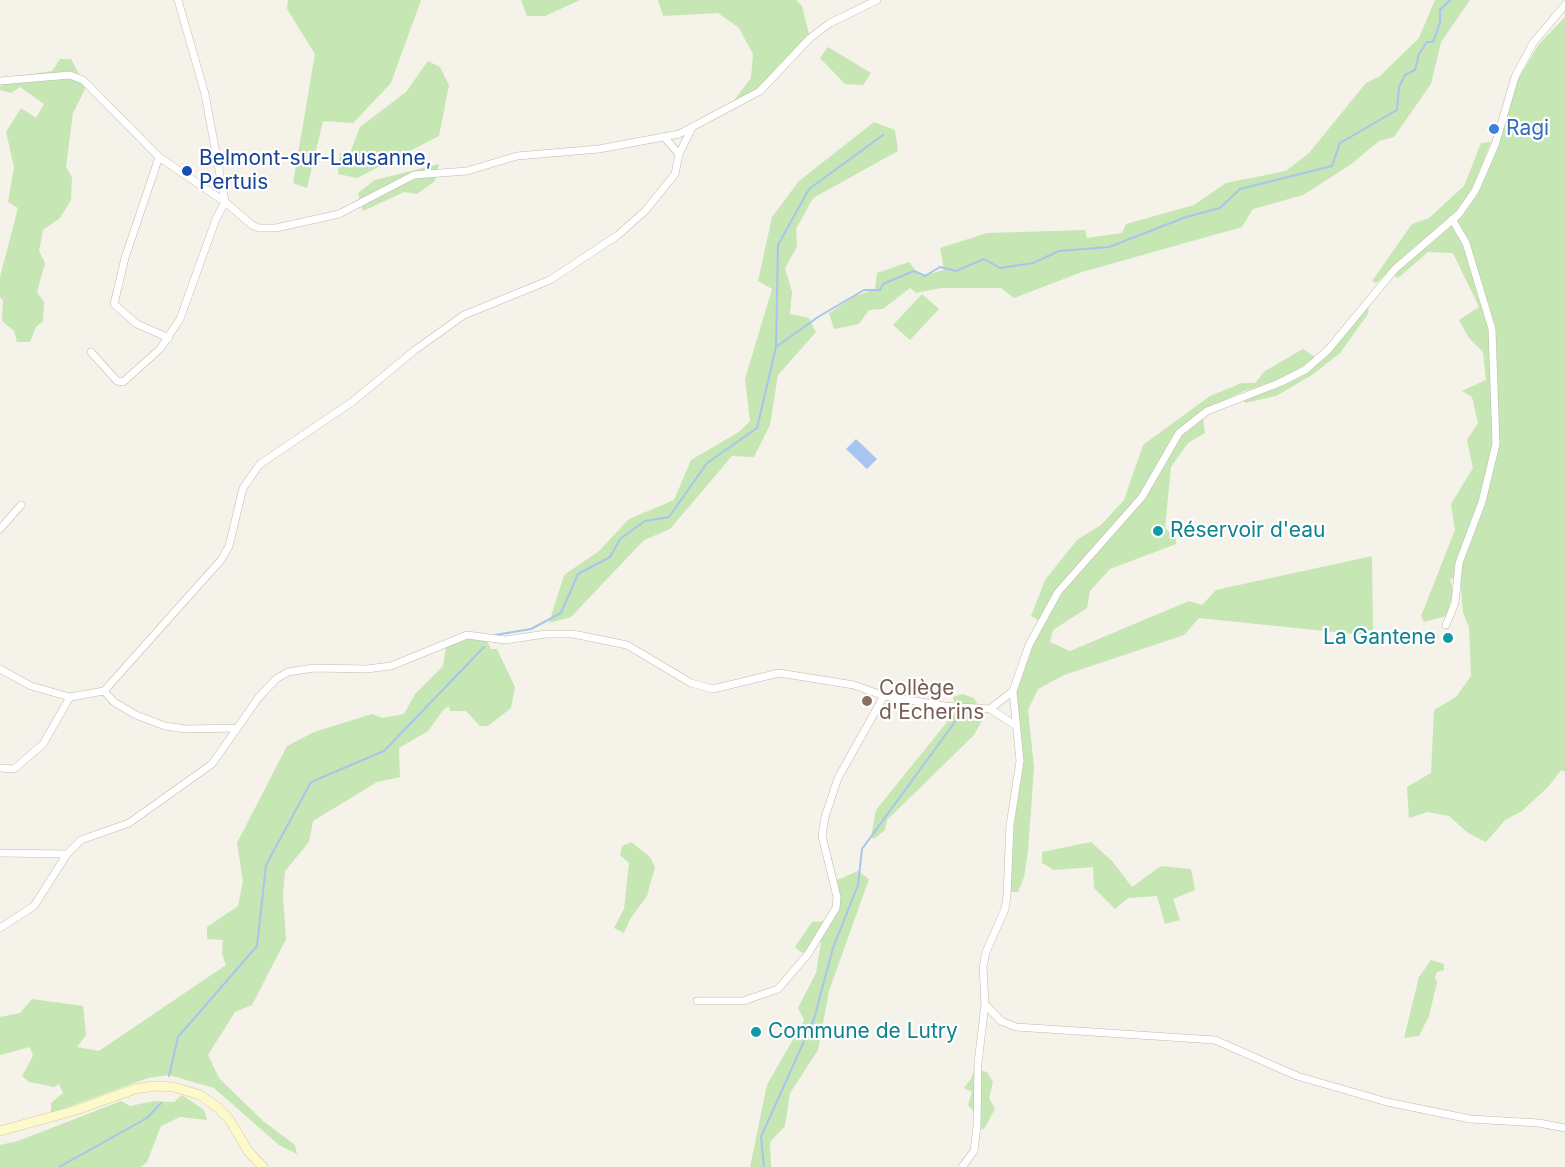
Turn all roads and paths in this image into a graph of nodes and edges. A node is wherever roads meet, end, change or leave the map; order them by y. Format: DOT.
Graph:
graph roads {
  1 [pos="178,0"];
  2 [pos="877,0"];
  3 [pos="1565,5"];
  4 [pos="0,81"];
  5 [pos="692,128"];
  6 [pos="665,138"];
  7 [pos="679,154"];
  8 [pos="159,157"];
  9 [pos="225,202"];
  10 [pos="1452,219"];
  11 [pos="169,338"];
  12 [pos="91,352"];
  13 [pos="21,504"];
  14 [pos="0,529"];
  15 [pos="1446,626"];
  16 [pos="0,669"];
  17 [pos="104,691"];
  18 [pos="1013,691"];
  19 [pos="884,696"];
  20 [pos="70,697"];
  21 [pos="990,709"];
  22 [pos="1015,725"];
  23 [pos="237,728"];
  24 [pos="0,768"];
  25 [pos="0,854"];
  26 [pos="67,854"];
  27 [pos="0,928"];
  28 [pos="697,1000"];
  29 [pos="985,1004"];
  30 [pos="0,1123"];
  31 [pos="17,1127"];
  32 [pos="1565,1128"];
  33 [pos="0,1131"];
  34 [pos="263,1167"];
  35 [pos="962,1167"];
  1 -- 9 [label="street"];
  2 -- 5 [label="street"];
  3 -- 10 [label="street"];
  4 -- 8 [label="street"];
  5 -- 6 [label="street"];
  5 -- 7 [label="street"];
  6 -- 7 [label="street"];
  6 -- 9 [label="street"];
  7 -- 17 [label="street"];
  8 -- 9 [label="street"];
  8 -- 11 [label="street"];
  9 -- 11 [label="street"];
  10 -- 15 [label="street"];
  10 -- 18 [label="street"];
  11 -- 12 [label="street"];
  13 -- 14 [label="street"];
  16 -- 20 [label="street"];
  17 -- 20 [label="street"];
  17 -- 23 [label="street"];
  18 -- 21 [label="street"];
  18 -- 22 [label="street"];
  19 -- 21 [label="street"];
  19 -- 23 [label="street"];
  19 -- 28 [label="street"];
  20 -- 24 [label="street"];
  21 -- 22 [label="street"];
  22 -- 29 [label="street"];
  23 -- 26 [label="street"];
  25 -- 26 [label="street"];
  26 -- 27 [label="street"];
  29 -- 32 [label="street"];
  29 -- 35 [label="street"];
  30 -- 31 [label="street"];
  31 -- 33 [label="street"];
  31 -- 34 [label="street"];
}
